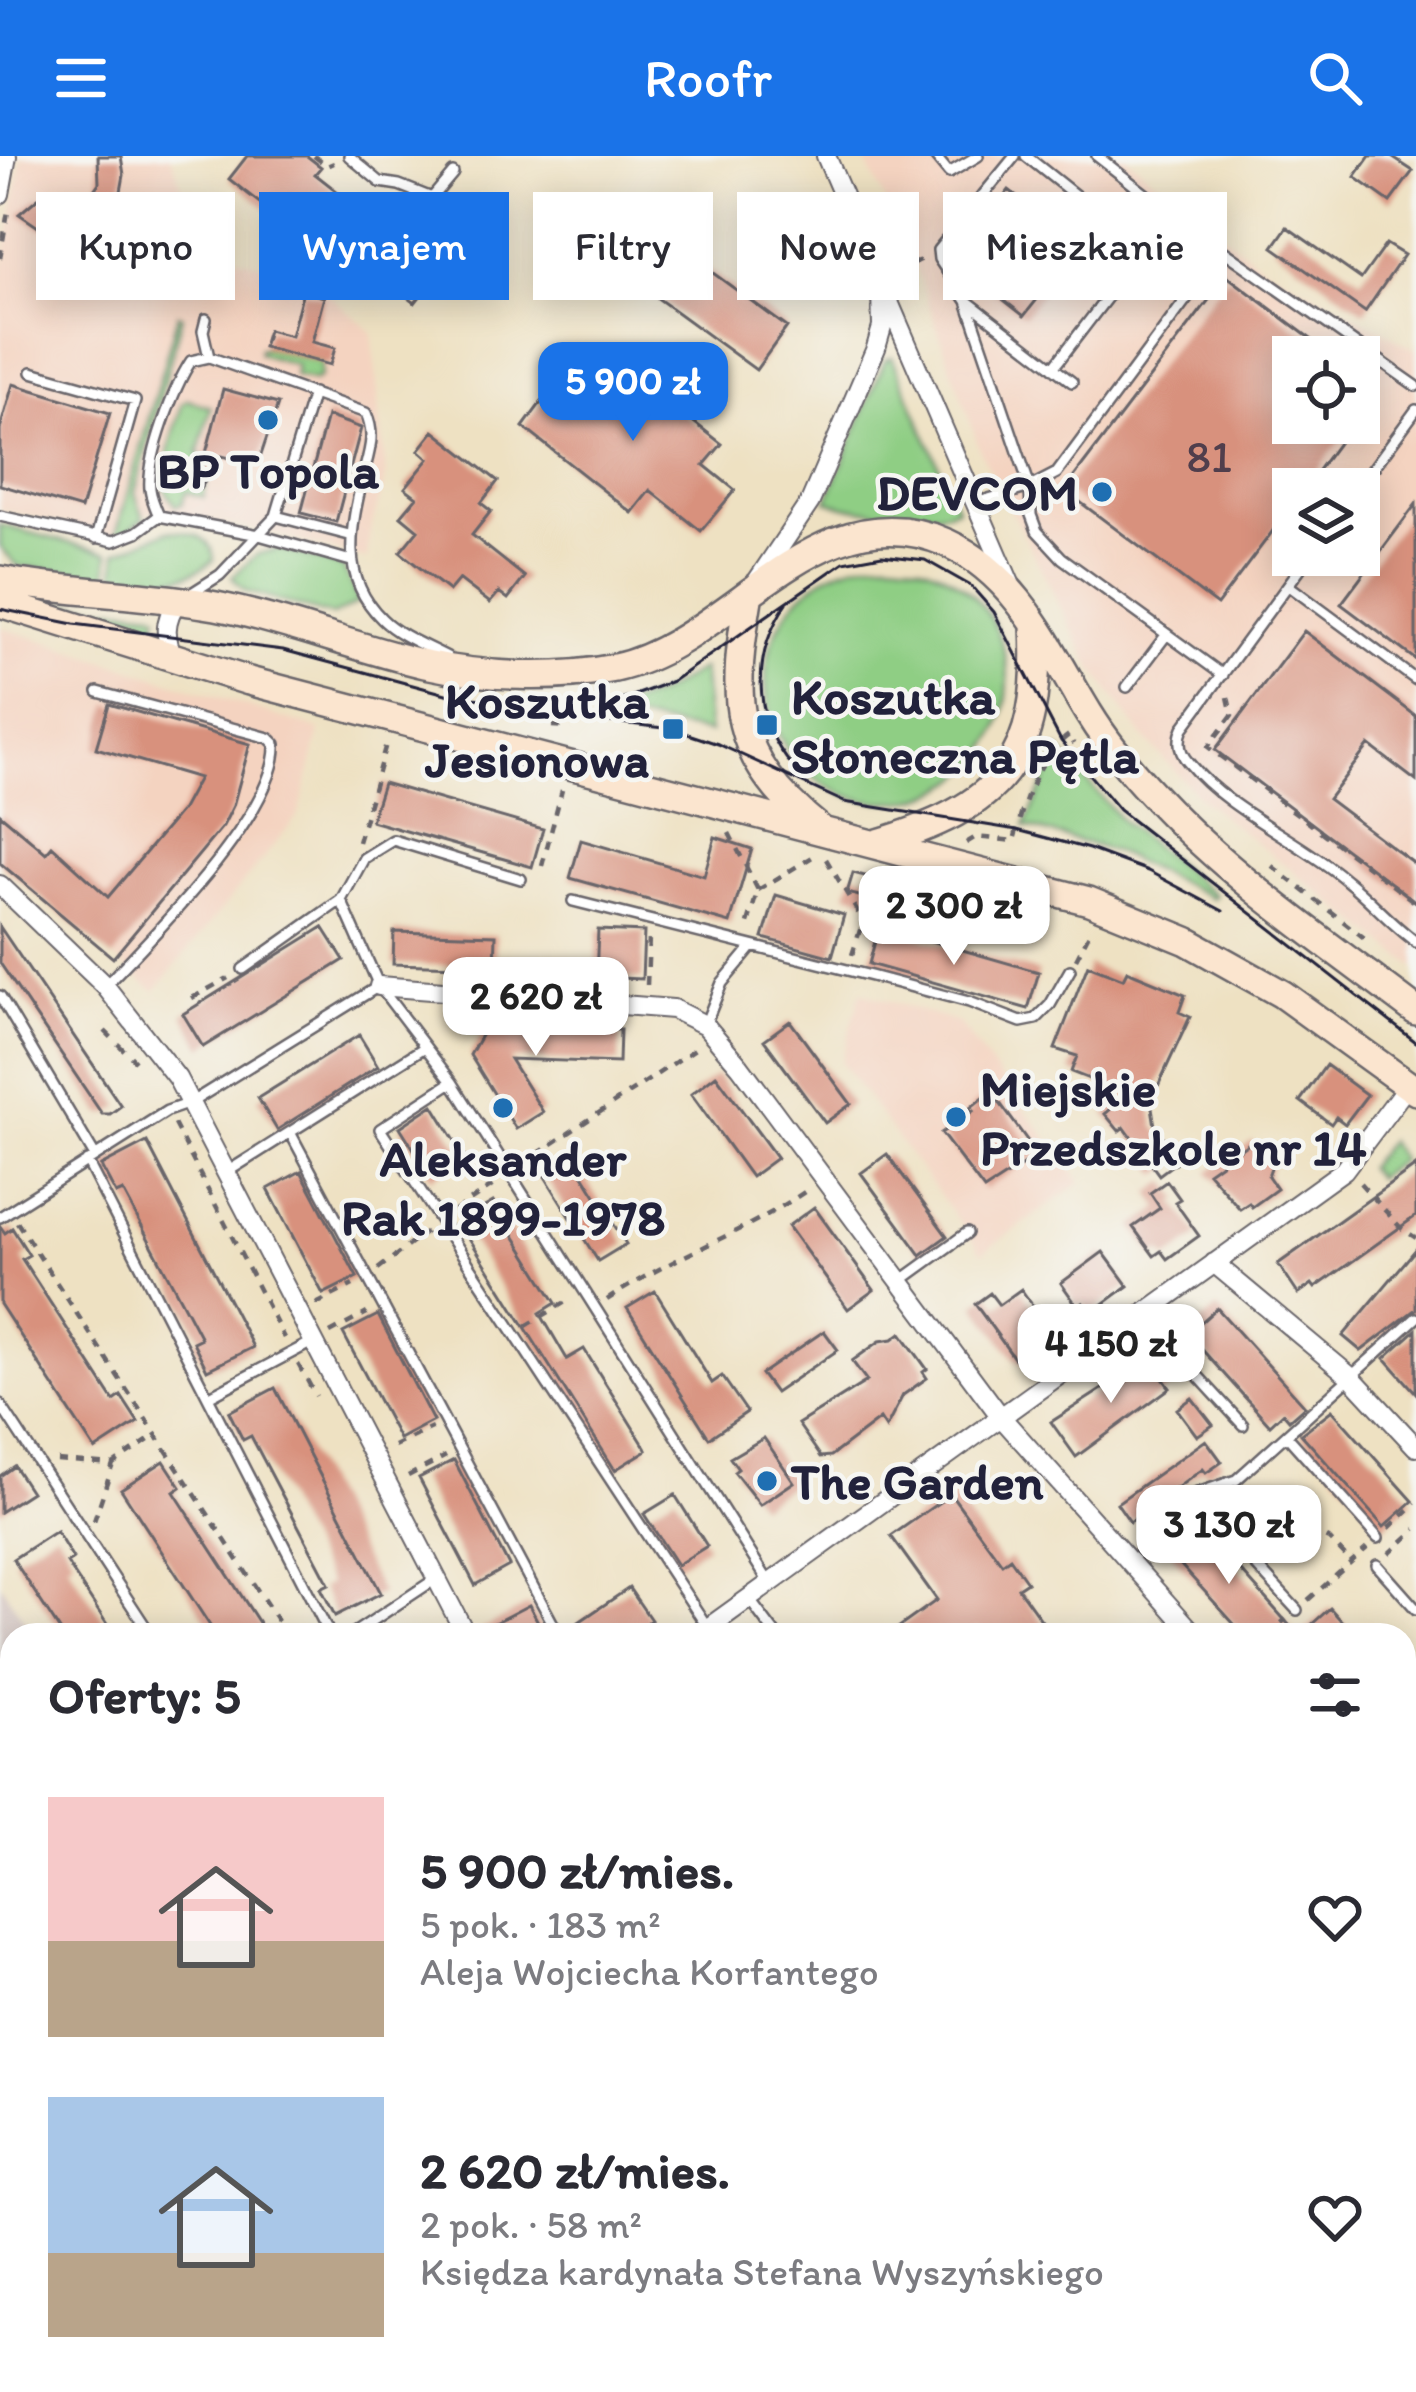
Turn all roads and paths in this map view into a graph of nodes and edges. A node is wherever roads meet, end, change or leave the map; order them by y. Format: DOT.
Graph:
graph roads {
  1 [pos="7,156"];
  2 [pos="349,156"];
  3 [pos="826,156"];
  4 [pos="935,156"];
  5 [pos="978,156"];
  6 [pos="1015,156"];
  7 [pos="1026,156"];
  8 [pos="1097,156"];
  9 [pos="453,173"];
  10 [pos="0,190"];
  11 [pos="841,192"];
  12 [pos="1071,192"];
  13 [pos="1143,192"];
  14 [pos="1227,253"];
  15 [pos="881,300"];
  16 [pos="886,300"];
  17 [pos="1105,300"];
  18 [pos="1186,300"];
  19 [pos="967,301"];
  20 [pos="206,320"];
  21 [pos="876,347"];
  22 [pos="910,349"];
  23 [pos="209,357"];
  24 [pos="1053,368"];
  25 [pos="32,372"];
  26 [pos="1072,382"];
  27 [pos="1416,386"];
  28 [pos="313,393"];
  29 [pos="1416,410"];
  30 [pos="1373,468"];
  31 [pos="1030,487"];
  32 [pos="975,503"];
  33 [pos="0,516"];
  34 [pos="159,516"];
  35 [pos="276,516"];
  36 [pos="259,535"];
  37 [pos="349,535"];
  38 [pos="96,538"];
  39 [pos="351,561"];
  40 [pos="1295,576"];
  41 [pos="0,580"];
  42 [pos="1288,585"];
  43 [pos="44,588"];
  44 [pos="0,590"];
  45 [pos="749,592"];
  46 [pos="1015,593"];
  47 [pos="177,602"];
  48 [pos="0,603"];
  49 [pos="1034,623"];
  50 [pos="1167,634"];
  51 [pos="173,659"];
  52 [pos="467,669"];
  53 [pos="1222,675"];
  54 [pos="1416,680"];
  55 [pos="1127,688"];
  56 [pos="98,692"];
  57 [pos="552,725"];
  58 [pos="567,728"];
  59 [pos="387,742"];
  60 [pos="1074,744"];
  61 [pos="562,790"];
  62 [pos="729,832"];
  63 [pos="871,845"];
  64 [pos="822,849"];
  65 [pos="364,858"];
  66 [pos="542,866"];
  67 [pos="957,867"];
  68 [pos="521,879"];
  69 [pos="919,884"];
  70 [pos="0,885"];
  71 [pos="758,890"];
  72 [pos="341,900"];
  73 [pos="573,901"];
  74 [pos="1416,903"];
  75 [pos="650,919"];
  76 [pos="863,921"];
  77 [pos="1089,934"];
  78 [pos="1416,942"];
  79 [pos="747,945"];
  80 [pos="243,969"];
  81 [pos="1070,970"];
  82 [pos="847,971"];
  83 [pos="226,979"];
  84 [pos="647,981"];
  85 [pos="105,986"];
  86 [pos="379,986"];
  87 [pos="0,996"];
  88 [pos="192,998"];
  89 [pos="1416,1011"];
  90 [pos="706,1033"];
  91 [pos="425,1047"];
  92 [pos="452,1082"];
  93 [pos="1412,1088"];
  94 [pos="190,1103"];
  95 [pos="291,1134"];
  96 [pos="91,1158"];
  97 [pos="519,1166"];
  98 [pos="226,1172"];
  99 [pos="1356,1179"];
  100 [pos="817,1183"];
  101 [pos="0,1217"];
  102 [pos="14,1217"];
  103 [pos="967,1233"];
  104 [pos="1416,1238"];
  105 [pos="1214,1263"];
  106 [pos="369,1276"];
  107 [pos="902,1280"];
  108 [pos="572,1298"];
  109 [pos="607,1300"];
  110 [pos="316,1304"];
  111 [pos="384,1304"];
  112 [pos="1142,1316"];
  113 [pos="1416,1318"];
  114 [pos="514,1334"];
  115 [pos="322,1337"];
  116 [pos="1352,1378"];
  117 [pos="208,1397"];
  118 [pos="0,1404"];
  119 [pos="1001,1417"];
  120 [pos="447,1420"];
  121 [pos="1244,1425"];
  122 [pos="156,1435"];
  123 [pos="1287,1436"];
  124 [pos="1416,1447"];
  125 [pos="461,1448"];
  126 [pos="389,1449"];
  127 [pos="60,1460"];
  128 [pos="113,1464"];
  129 [pos="403,1478"];
  130 [pos="1329,1484"];
  131 [pos="1210,1489"];
  132 [pos="1191,1495"];
  133 [pos="1416,1503"];
  134 [pos="96,1514"];
  135 [pos="1279,1515"];
  136 [pos="1292,1518"];
  137 [pos="1280,1525"];
  138 [pos="1416,1529"];
  139 [pos="1144,1531"];
  140 [pos="1378,1538"];
  141 [pos="1245,1553"];
  142 [pos="1351,1562"];
  143 [pos="1377,1564"];
  144 [pos="437,1578"];
  145 [pos="770,1584"];
  146 [pos="749,1599"];
  147 [pos="1416,1609"];
  148 [pos="1297,1610"];
  149 [pos="144,1623"];
  150 [pos="279,1623"];
  151 [pos="324,1623"];
  152 [pos="369,1623"];
  153 [pos="460,1623"];
  154 [pos="553,1623"];
  155 [pos="698,1623"];
  156 [pos="714,1623"];
  157 [pos="767,1623"];
  158 [pos="1184,1623"];
  159 [pos="1282,1623"];
  1 -- 10 [label="street"];
  2 -- 9 [label="lane"];
  3 -- 11 [label="street"];
  4 -- 5 [label="lane"];
  6 -- 19 [label="lane"];
  7 -- 12 [label="lane"];
  8 -- 13 [label="lane"];
  14 -- 27 [label="lane"];
  15 -- 21 [label="street"];
  16 -- 22 [label="street"];
  17 -- 24 [label="lane"];
  18 -- 31 [label="lane"];
  19 -- 24 [label="lane"];
  19 -- 31 [label="lane"];
  20 -- 23 [label="lane"];
  21 -- 22 [label="street"];
  21 -- 45 [label="street"];
  22 -- 32 [label="street"];
  23 -- 28 [label="lane"];
  23 -- 34 [label="lane"];
  24 -- 26 [label="lane"];
  25 -- 38 [label="lane"];
  28 -- 35 [label="lane"];
  28 -- 37 [label="lane"];
  29 -- 30 [label="lane"];
  31 -- 32 [label="lane"];
  31 -- 50 [label="lane"];
  32 -- 46 [label="street"];
  33 -- 38 [label="lane"];
  34 -- 36 [label="lane"];
  34 -- 38 [label="lane"];
  35 -- 36 [label="lane"];
  35 -- 37 [label="lane"];
  36 -- 39 [label="lane"];
  36 -- 47 [label="lane"];
  37 -- 39 [label="lane"];
  39 -- 52 [label="lane"];
  40 -- 42 [label="lane"];
  41 -- 43 [label="main road"];
  42 -- 53 [label="lane"];
  42 -- 54 [label="lane"];
  43 -- 44 [label="street"];
  43 -- 47 [label="main road"];
  45 -- 46 [label="main road"];
  45 -- 52 [label="main road"];
  45 -- 64 [label="main road"];
  46 -- 49 [label="main road"];
  47 -- 51 [label="street"];
  47 -- 52 [label="main road"];
  48 -- 51 [label="main road"];
  49 -- 63 [label="main road"];
  49 -- 89 [label="main road"];
  50 -- 53 [label="lane"];
  50 -- 55 [label="lane"];
  51 -- 64 [label="main road"];
  53 -- 74 [label="path"];
  53 -- 78 [label="lane"];
  56 -- 85 [label="lane"];
  57 -- 58 [label="path"];
  59 -- 65 [label="path"];
  60 -- 67 [label="path"];
  61 -- 66 [label="path"];
  62 -- 71 [label="path"];
  63 -- 64 [label="main road"];
  63 -- 67 [label="main road"];
  64 -- 71 [label="path"];
  64 -- 76 [label="path"];
  65 -- 68 [label="lane"];
  65 -- 72 [label="lane"];
  67 -- 93 [label="main road"];
  69 -- 76 [label="path"];
  70 -- 85 [label="street"];
  71 -- 79 [label="path"];
  72 -- 80 [label="lane"];
  72 -- 86 [label="lane"];
  73 -- 75 [label="lane"];
  75 -- 79 [label="lane"];
  75 -- 84 [label="path"];
  76 -- 82 [label="path"];
  77 -- 81 [label="path"];
  79 -- 82 [label="lane"];
  79 -- 90 [label="lane"];
  81 -- 82 [label="lane"];
  83 -- 88 [label="path"];
  85 -- 94 [label="street"];
  86 -- 90 [label="street"];
  86 -- 91 [label="lane"];
  86 -- 94 [label="lane"];
  87 -- 96 [label="lane"];
  90 -- 97 [label="path"];
  90 -- 107 [label="street"];
  91 -- 92 [label="lane"];
  91 -- 95 [label="lane"];
  92 -- 114 [label="lane"];
  92 -- 145 [label="lane"];
  93 -- 105 [label="street"];
  94 -- 96 [label="lane"];
  94 -- 98 [label="street"];
  95 -- 98 [label="lane"];
  95 -- 106 [label="lane"];
  96 -- 101 [label="lane"];
  96 -- 117 [label="lane"];
  98 -- 115 [label="street"];
  99 -- 104 [label="path"];
  100 -- 109 [label="path"];
  102 -- 122 [label="path"];
  103 -- 107 [label="lane"];
  105 -- 112 [label="street"];
  105 -- 116 [label="street"];
  106 -- 110 [label="path"];
  106 -- 111 [label="lane"];
  107 -- 119 [label="street"];
  108 -- 114 [label="path"];
  111 -- 115 [label="path"];
  111 -- 120 [label="lane"];
  112 -- 119 [label="street"];
  112 -- 121 [label="lane"];
  113 -- 116 [label="lane"];
  114 -- 155 [label="lane"];
  115 -- 117 [label="lane"];
  115 -- 144 [label="street"];
  116 -- 123 [label="lane"];
  116 -- 124 [label="street"];
  117 -- 151 [label="lane"];
  118 -- 149 [label="lane"];
  119 -- 145 [label="street"];
  119 -- 158 [label="street"];
  120 -- 125 [label="lane"];
  120 -- 126 [label="path"];
  122 -- 128 [label="path"];
  122 -- 150 [label="path"];
  123 -- 130 [label="lane"];
  123 -- 131 [label="lane"];
  125 -- 129 [label="path"];
  125 -- 154 [label="lane"];
  127 -- 128 [label="path"];
  128 -- 134 [label="path"];
  130 -- 136 [label="path"];
  130 -- 140 [label="lane"];
  131 -- 132 [label="lane"];
  131 -- 135 [label="path"];
  132 -- 139 [label="lane"];
  132 -- 141 [label="lane"];
  133 -- 140 [label="path"];
  135 -- 136 [label="path"];
  135 -- 137 [label="path"];
  136 -- 137 [label="path"];
  136 -- 142 [label="path"];
  137 -- 141 [label="path"];
  138 -- 143 [label="path"];
  140 -- 142 [label="path"];
  141 -- 148 [label="lane"];
  142 -- 148 [label="path"];
  143 -- 147 [label="lane"];
  144 -- 152 [label="lane"];
  144 -- 153 [label="street"];
  145 -- 146 [label="street"];
  146 -- 156 [label="street"];
  146 -- 157 [label="lane"];
  148 -- 159 [label="path"];
}
